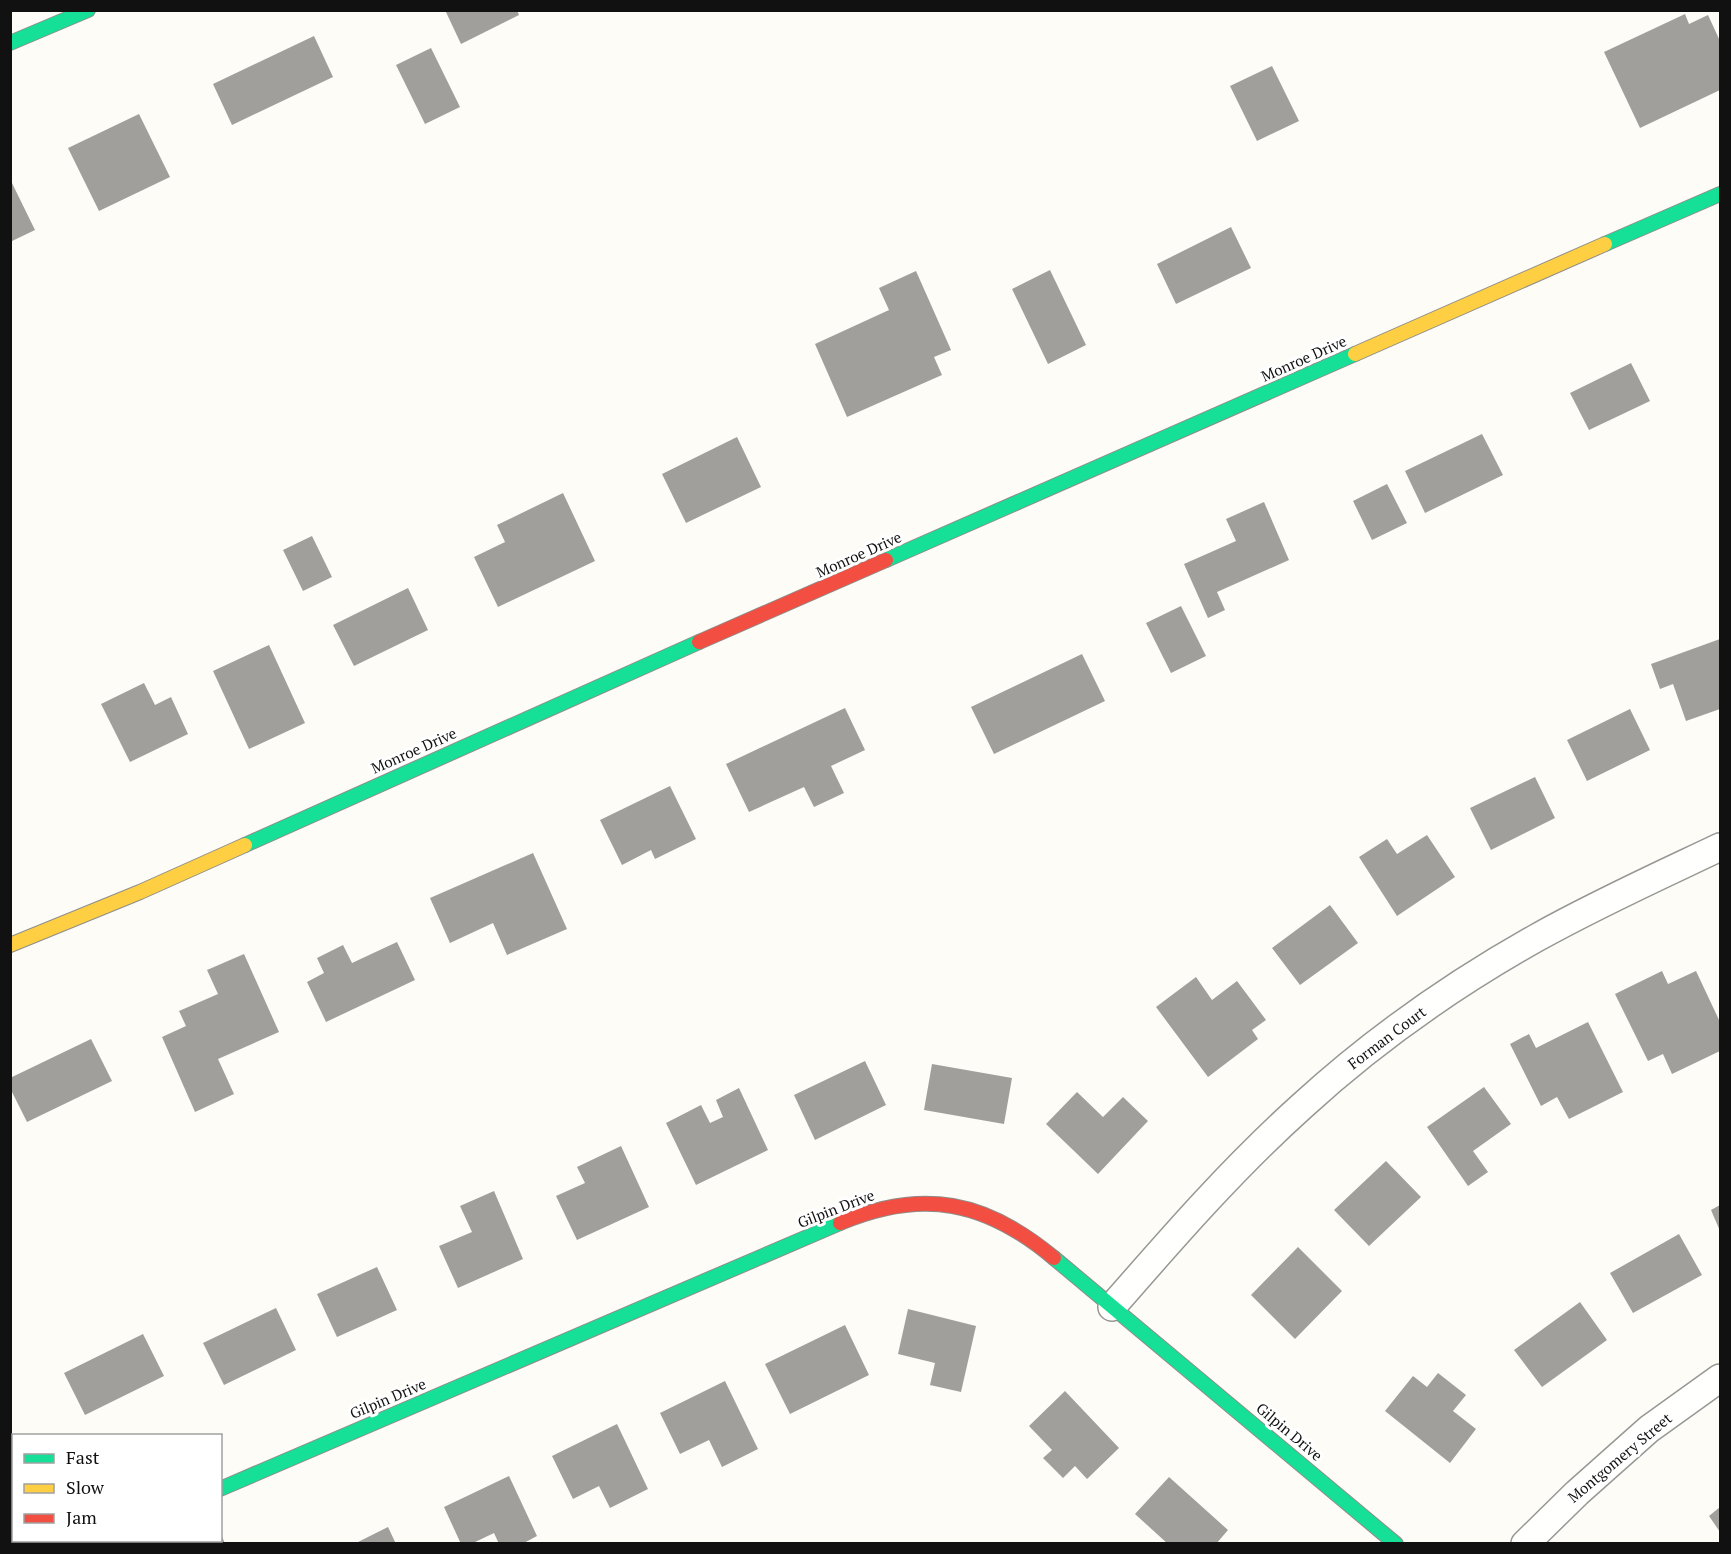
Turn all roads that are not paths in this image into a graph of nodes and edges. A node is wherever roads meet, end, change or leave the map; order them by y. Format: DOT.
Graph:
graph roads {
  1 [pos="88,10"];
  2 [pos="10,43"];
  3 [pos="1720,194"];
  4 [pos="1720,847"];
  5 [pos="10,945"];
  6 [pos="1112,1307"];
  7 [pos="1720,1378"];
  8 [pos="222,1488"];
  9 [pos="1396,1544"];
  10 [pos="1525,1544"];
  1 -- 2 [label="street"];
  3 -- 5 [label="street, Monroe Drive"];
  4 -- 6 [label="street, Forman Court"];
  6 -- 8 [label="street, Gilpin Drive"];
  6 -- 9 [label="street, Gilpin Drive"];
  7 -- 10 [label="street, Montgomery Street"];
}
